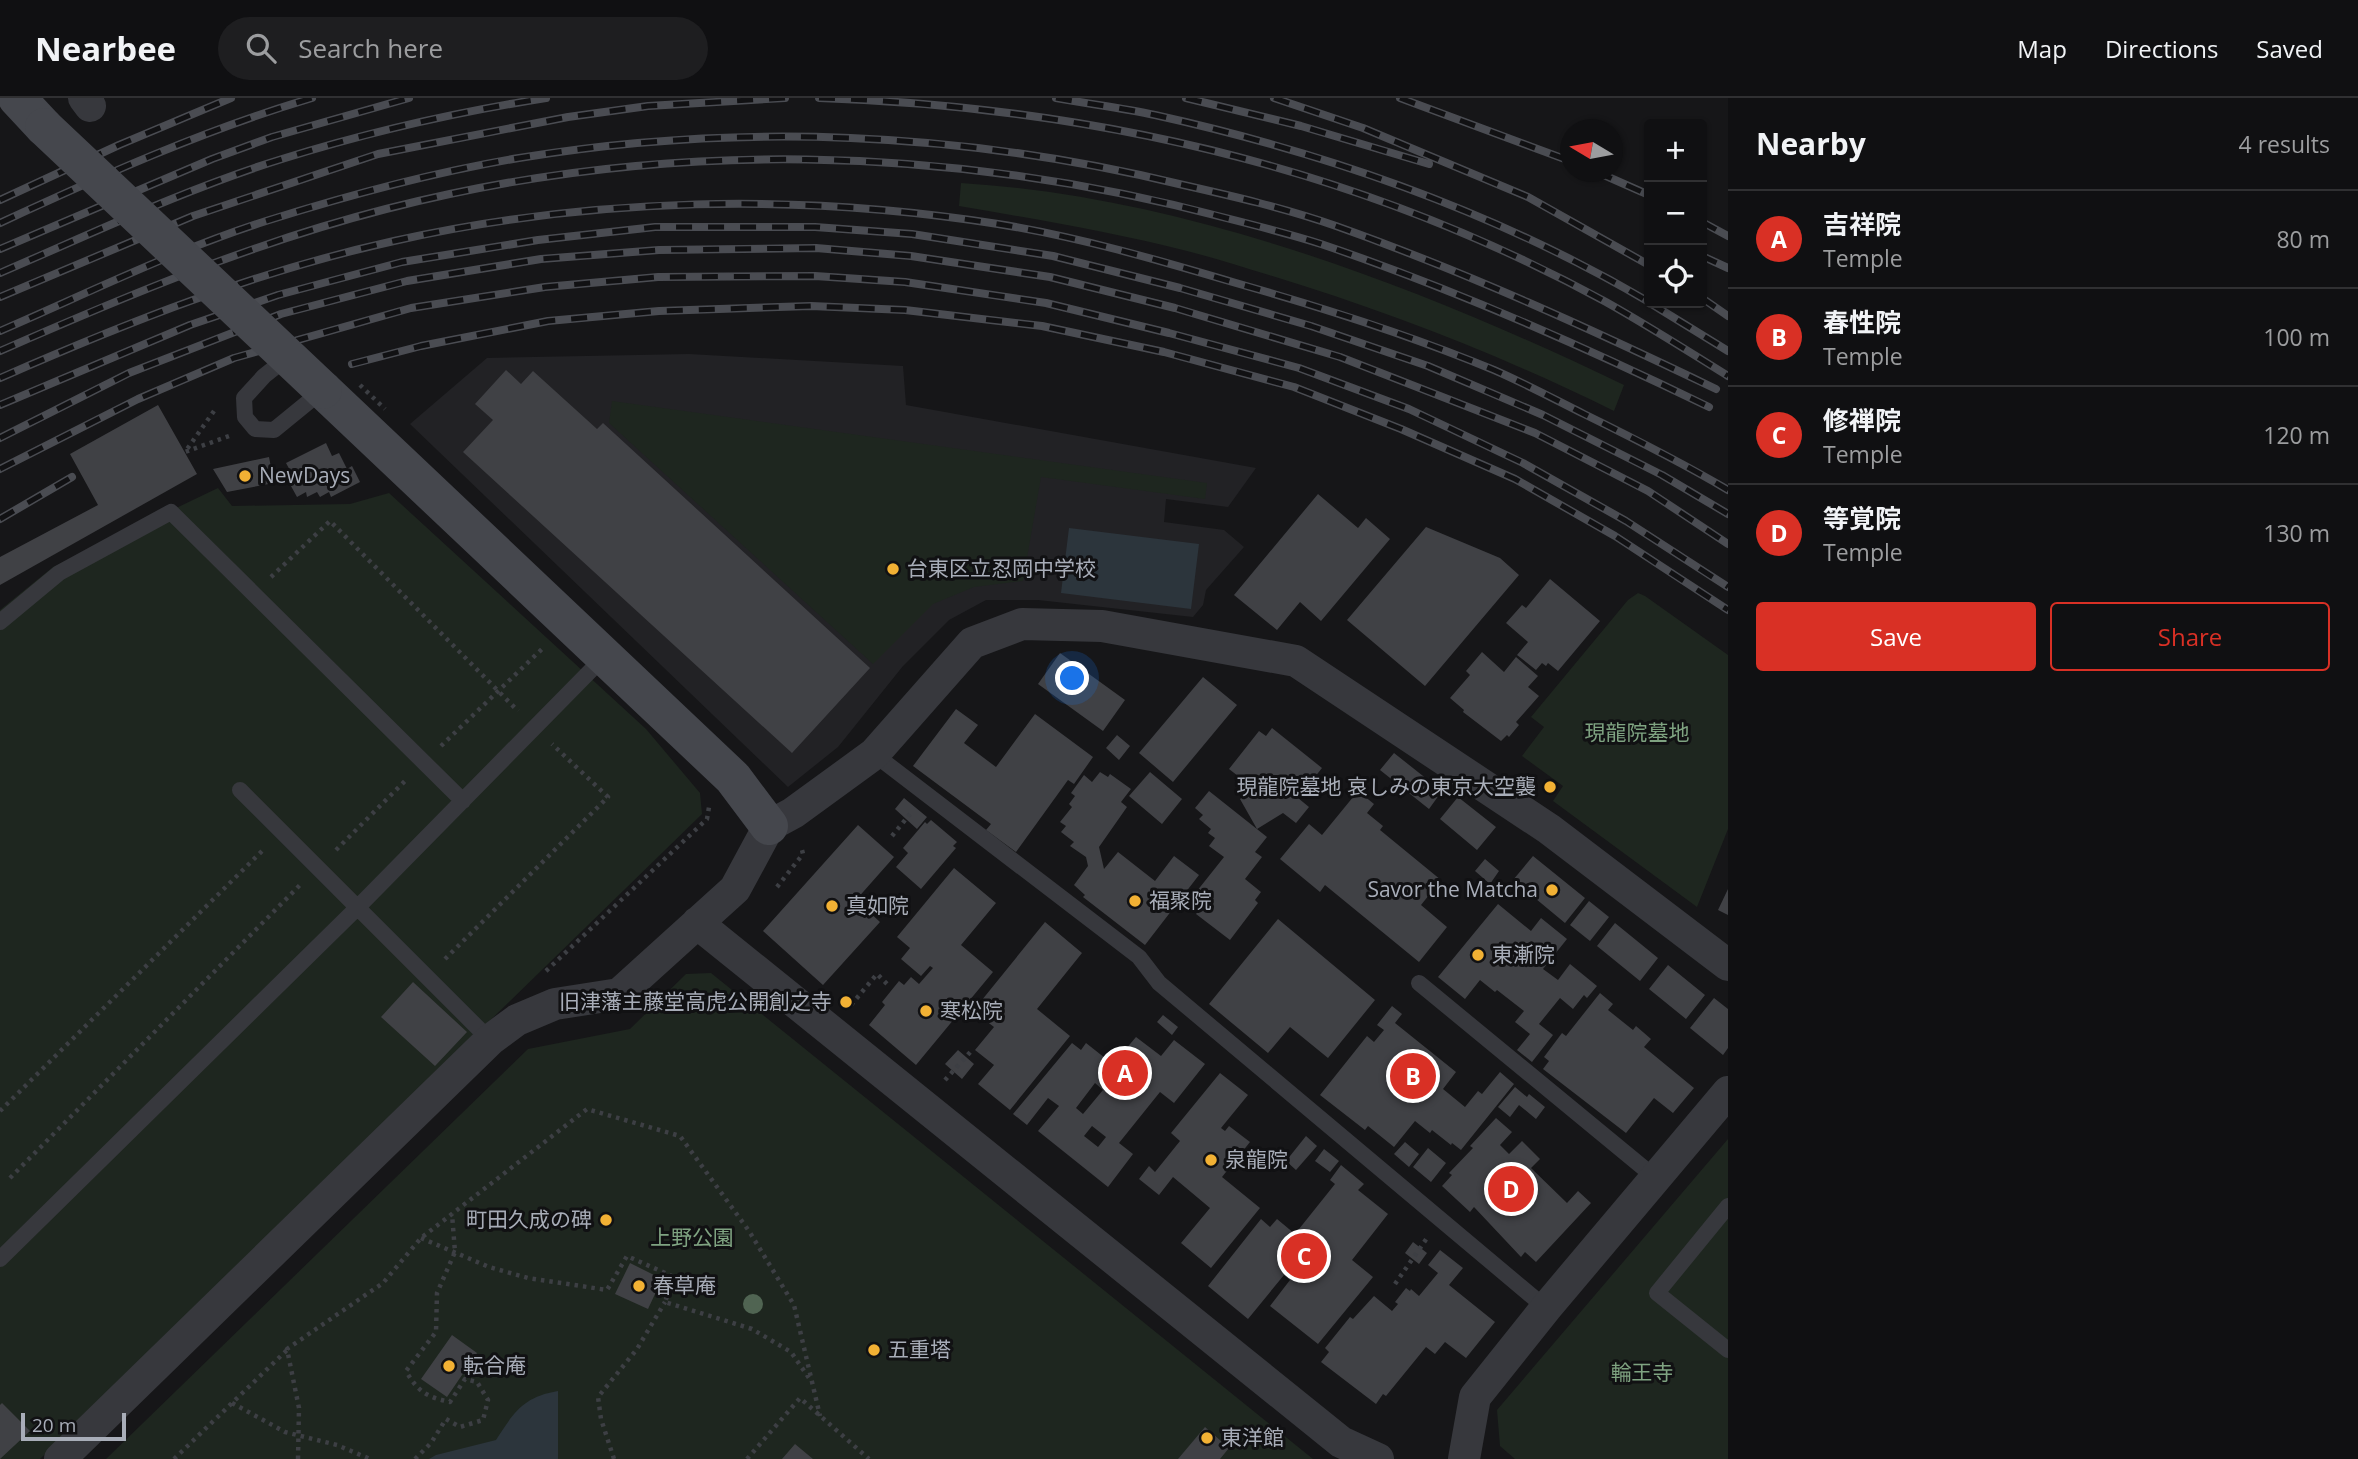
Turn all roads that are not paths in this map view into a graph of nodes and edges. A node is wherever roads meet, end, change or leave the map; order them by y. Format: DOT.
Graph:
graph roads {
  1 [pos="17,98"];
  2 [pos="288,356"];
  3 [pos="323,390"];
  4 [pos="0,622"];
  5 [pos="604,657"];
  6 [pos="874,754"];
  7 [pos="240,790"];
  8 [pos="463,801"];
  9 [pos="769,826"];
  10 [pos="358,907"];
  11 [pos="697,923"];
  12 [pos="1728,965"];
  13 [pos="1419,983"];
  14 [pos="490,1040"];
  15 [pos="1728,1092"];
  16 [pos="1657,1179"];
  17 [pos="1728,1206"];
  18 [pos="0,1259"];
  19 [pos="1546,1308"];
  20 [pos="1728,1350"];
  21 [pos="60,1459"];
  22 [pos="1378,1459"];
  23 [pos="1464,1459"];
  1 -- 2 [label="street, bridge"];
  2 -- 3 [label="street, bridge"];
  2 -- 3 [label="lane"];
  3 -- 5 [label="street"];
  4 -- 8 [label="lane"];
  5 -- 8 [label="lane"];
  5 -- 9 [label="street"];
  6 -- 9 [label="street"];
  6 -- 12 [label="street"];
  6 -- 19 [label="lane"];
  7 -- 10 [label="lane"];
  8 -- 10 [label="lane"];
  9 -- 11 [label="street"];
  10 -- 14 [label="lane"];
  10 -- 18 [label="lane"];
  11 -- 14 [label="street"];
  11 -- 22 [label="street"];
  13 -- 16 [label="lane"];
  14 -- 21 [label="street"];
  15 -- 16 [label="street"];
  16 -- 19 [label="street"];
  17 -- 20 [label="lane"];
  19 -- 23 [label="street"];
}
